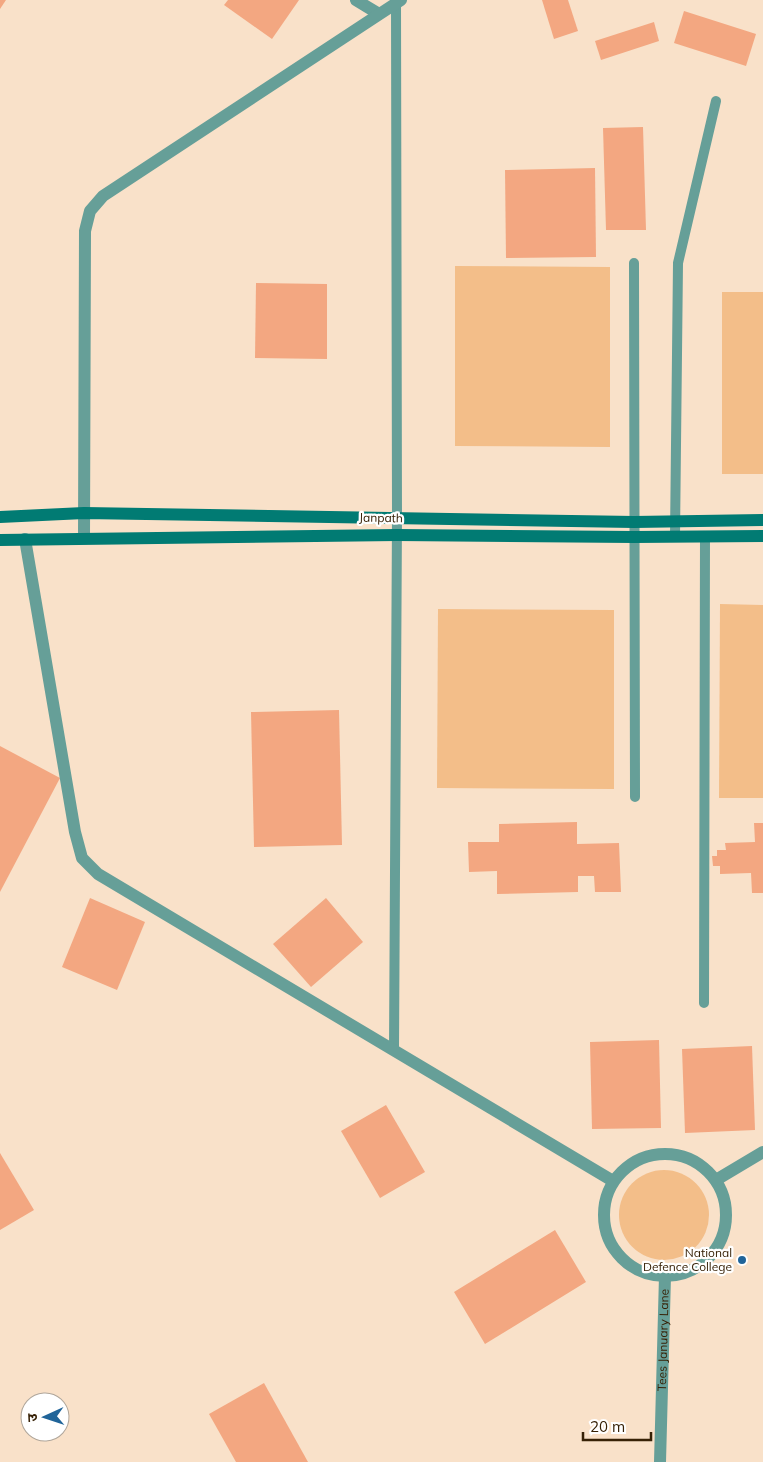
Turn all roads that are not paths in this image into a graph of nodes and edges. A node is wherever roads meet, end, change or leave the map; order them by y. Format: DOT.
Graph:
graph roads {
  1 [pos="356,0"];
  2 [pos="399,2"];
  3 [pos="379,14"];
  4 [pos="716,101"];
  5 [pos="634,263"];
  6 [pos="84,513"];
  7 [pos="0,518"];
  8 [pos="397,518"];
  9 [pos="763,520"];
  10 [pos="675,521"];
  11 [pos="634,522"];
  12 [pos="397,535"];
  13 [pos="675,536"];
  14 [pos="705,536"];
  15 [pos="763,536"];
  16 [pos="634,537"];
  17 [pos="84,538"];
  18 [pos="25,539"];
  19 [pos="0,540"];
  20 [pos="635,797"];
  21 [pos="704,1003"];
  22 [pos="394,1050"];
  23 [pos="763,1152"];
  24 [pos="716,1180"];
  25 [pos="613,1181"];
  26 [pos="665,1276"];
  27 [pos="660,1462"];
  1 -- 3 [label="street"];
  2 -- 3 [label="street"];
  2 -- 8 [label="lane"];
  3 -- 6 [label="street"];
  4 -- 10 [label="lane"];
  5 -- 11 [label="lane"];
  6 -- 7 [label="main road, Janpath"];
  6 -- 8 [label="main road, Janpath"];
  6 -- 17 [label="street"];
  8 -- 11 [label="main road, Janpath"];
  8 -- 12 [label="lane"];
  9 -- 10 [label="main road, Janpath"];
  10 -- 11 [label="main road, Janpath"];
  10 -- 13 [label="lane"];
  11 -- 16 [label="lane"];
  12 -- 16 [label="main road, Janpath"];
  12 -- 17 [label="main road, Janpath"];
  12 -- 22 [label="lane"];
  13 -- 14 [label="main road, Janpath"];
  13 -- 16 [label="main road, Janpath"];
  14 -- 15 [label="main road, Janpath"];
  14 -- 21 [label="lane"];
  16 -- 20 [label="lane"];
  17 -- 18 [label="main road, Janpath"];
  18 -- 19 [label="main road, Janpath"];
  18 -- 22 [label="street"];
  22 -- 25 [label="street"];
  23 -- 24 [label="street"];
  24 -- 25 [label="street"];
  24 -- 26 [label="street"];
  25 -- 26 [label="street"];
  26 -- 27 [label="street, Tees January Lane"];
}
